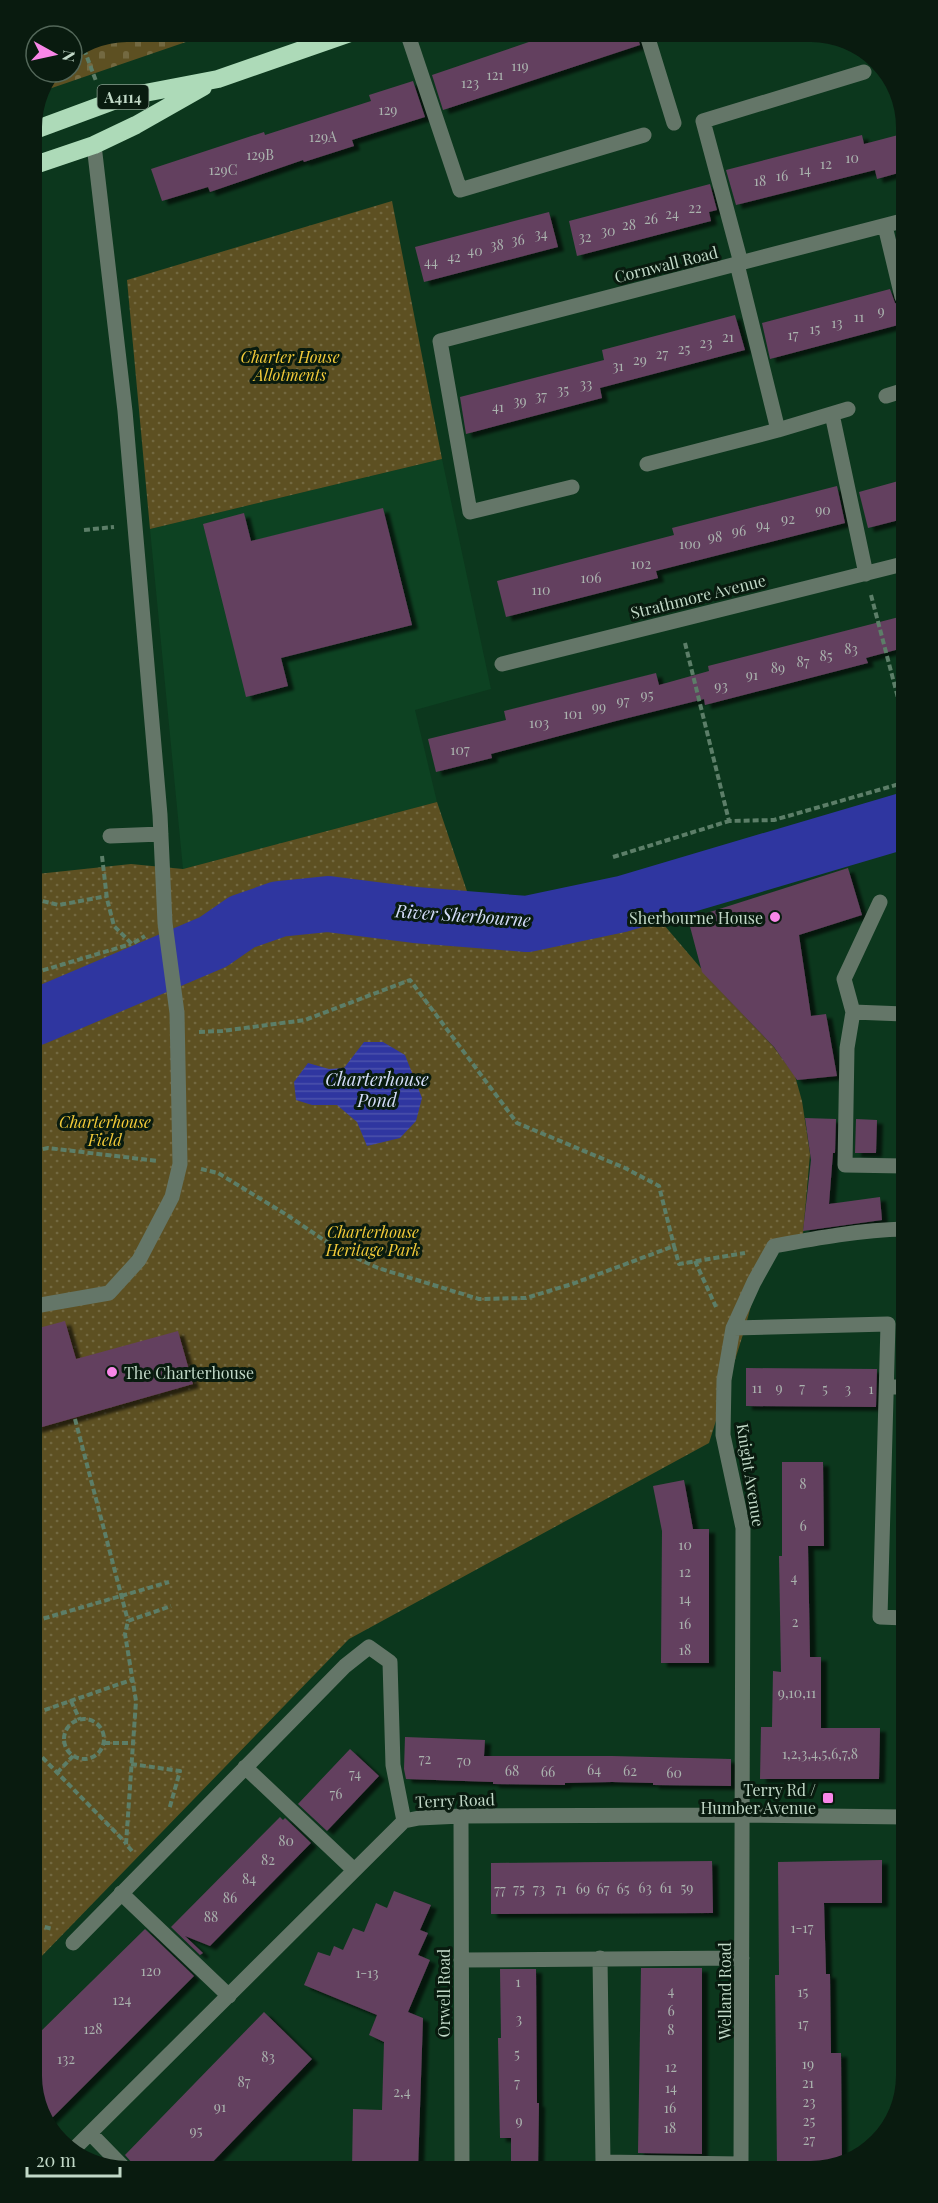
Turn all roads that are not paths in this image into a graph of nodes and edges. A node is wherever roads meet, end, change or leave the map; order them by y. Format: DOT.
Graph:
graph roads {
  1 [pos="324,42"];
  2 [pos="410,42"];
  3 [pos="649,42"];
  4 [pos="864,72"];
  5 [pos="218,79"];
  6 [pos="674,123"];
  7 [pos="42,127"];
  8 [pos="644,135"];
  9 [pos="94,145"];
  10 [pos="42,163"];
  11 [pos="896,223"];
  12 [pos="885,226"];
  13 [pos="739,264"];
  14 [pos="896,272"];
  15 [pos="896,393"];
  16 [pos="885,396"];
  17 [pos="848,409"];
  18 [pos="832,414"];
  19 [pos="778,430"];
  20 [pos="647,464"];
  21 [pos="572,487"];
  22 [pos="896,566"];
  23 [pos="866,574"];
  24 [pos="502,664"];
  25 [pos="161,834"];
  26 [pos="106,841"];
  27 [pos="880,902"];
  28 [pos="854,1012"];
  29 [pos="896,1014"];
  30 [pos="896,1166"];
  31 [pos="896,1229"];
  32 [pos="42,1305"];
  33 [pos="733,1328"];
  34 [pos="887,1387"];
  35 [pos="896,1387"];
  36 [pos="896,1618"];
  37 [pos="245,1767"];
  38 [pos="743,1815"];
  39 [pos="461,1816"];
  40 [pos="896,1817"];
  41 [pos="404,1821"];
  42 [pos="354,1870"];
  43 [pos="121,1893"];
  44 [pos="73,1943"];
  45 [pos="600,1958"];
  46 [pos="742,1958"];
  47 [pos="461,1960"];
  48 [pos="229,1996"];
  49 [pos="90,2133"];
  50 [pos="78,2145"];
  51 [pos="115,2160"];
  52 [pos="462,2161"];
  53 [pos="603,2161"];
  54 [pos="741,2161"];
  1 -- 5 [label="highway, A4114"];
  2 -- 8 [label="street"];
  3 -- 6 [label="street"];
  4 -- 13 [label="street"];
  5 -- 7 [label="highway, A4114"];
  5 -- 9 [label="highway, A4114"];
  9 -- 10 [label="highway, A4114"];
  9 -- 25 [label="street"];
  11 -- 12 [label="street, Cornwall Road"];
  12 -- 13 [label="street, Cornwall Road"];
  12 -- 14 [label="street"];
  13 -- 19 [label="street"];
  13 -- 21 [label="street, Cornwall Road"];
  15 -- 16 [label="street"];
  17 -- 18 [label="street"];
  18 -- 19 [label="street"];
  18 -- 23 [label="street"];
  19 -- 20 [label="street"];
  22 -- 23 [label="street, Strathmore Avenue"];
  23 -- 24 [label="street, Strathmore Avenue"];
  25 -- 26 [label="street"];
  25 -- 32 [label="street"];
  27 -- 28 [label="street"];
  28 -- 29 [label="street"];
  28 -- 30 [label="street"];
  31 -- 33 [label="street, Knight Avenue"];
  33 -- 34 [label="street"];
  33 -- 38 [label="street, Knight Avenue"];
  34 -- 35 [label="street"];
  34 -- 36 [label="street"];
  37 -- 41 [label="street"];
  37 -- 42 [label="street"];
  37 -- 43 [label="street"];
  38 -- 39 [label="street, Terry Road"];
  38 -- 40 [label="street, Terry Road"];
  38 -- 46 [label="street, Welland Road"];
  39 -- 41 [label="street, Terry Road"];
  39 -- 47 [label="street, Orwell Road"];
  41 -- 42 [label="street, Terry Road"];
  42 -- 48 [label="street, Terry Road"];
  43 -- 44 [label="street"];
  43 -- 48 [label="street"];
  45 -- 46 [label="street"];
  45 -- 47 [label="street"];
  45 -- 53 [label="street"];
  46 -- 54 [label="street, Welland Road"];
  47 -- 52 [label="street, Orwell Road"];
  48 -- 49 [label="street, Terry Road"];
  49 -- 50 [label="street, Terry Road"];
  49 -- 51 [label="street"];
}
